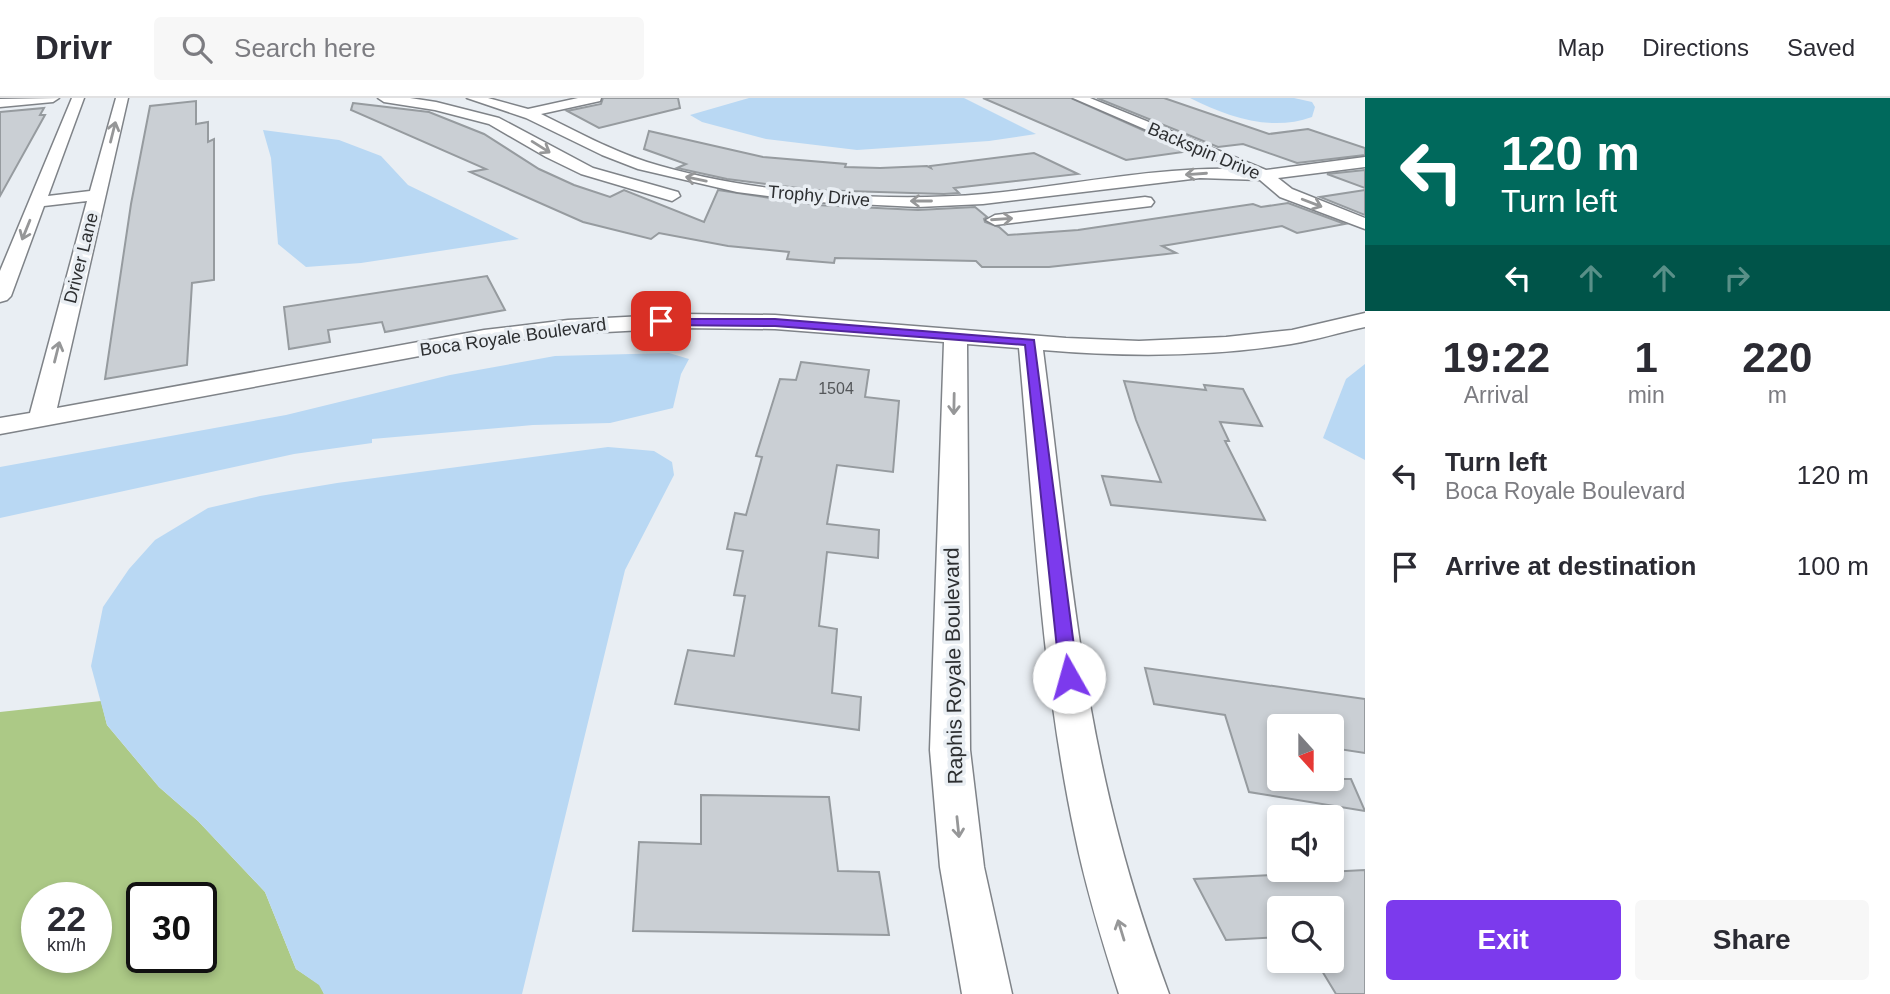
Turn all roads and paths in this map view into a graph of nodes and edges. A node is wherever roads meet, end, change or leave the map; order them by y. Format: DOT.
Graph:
graph roads {
  1 [pos="53,98"];
  2 [pos="78,98"];
  3 [pos="122,98"];
  4 [pos="384,98"];
  5 [pos="473,98"];
  6 [pos="595,98"];
  7 [pos="1079,98"];
  8 [pos="0,103"];
  9 [pos="528,113"];
  10 [pos="494,121"];
  11 [pos="1365,162"];
  12 [pos="1265,175"];
  13 [pos="1322,186"];
  14 [pos="1223,191"];
  15 [pos="97,195"];
  16 [pos="831,198"];
  17 [pos="690,199"];
  18 [pos="1169,199"];
  19 [pos="37,202"];
  20 [pos="828,218"];
  21 [pos="979,220"];
  22 [pos="1365,224"];
  23 [pos="0,296"];
  24 [pos="1365,320"];
  25 [pos="956,336"];
  26 [pos="1030,342"];
  27 [pos="41,419"];
  28 [pos="0,426"];
  29 [pos="987,994"];
  30 [pos="1144,994"];
  1 -- 8 [label="street"];
  2 -- 19 [label="street"];
  15 -- 3 [label="street, Driver Lane, one-way"];
  4 -- 10 [label="street"];
  5 -- 9 [label="street, Trophy Drive"];
  6 -- 9 [label="street"];
  7 -- 12 [label="street, Backspin Drive"];
  9 -- 10 [label="street"];
  16 -- 9 [label="street, Trophy Drive, one-way"];
  10 -- 17 [label="street, one-way"];
  11 -- 12 [label="street, Trophy Drive"];
  12 -- 13 [label="street"];
  12 -- 14 [label="street, Trophy Drive"];
  12 -- 16 [label="street, Trophy Drive, one-way"];
  12 -- 22 [label="street, Backspin Drive, one-way"];
  15 -- 19 [label="street"];
  27 -- 15 [label="street, Driver Lane, one-way"];
  16 -- 20 [label="street"];
  21 -- 18 [label="street, one-way"];
  19 -- 23 [label="street, one-way"];
  24 -- 26 [label="street, Boca Royale Boulevard"];
  25 -- 26 [label="street, Boca Royale Boulevard"];
  25 -- 27 [label="street, Boca Royale Boulevard"];
  25 -- 29 [label="street, Raphis Royale Boulevard, one-way"];
  30 -- 26 [label="street, one-way"];
  27 -- 28 [label="street, Boca Royale Boulevard"];
}
